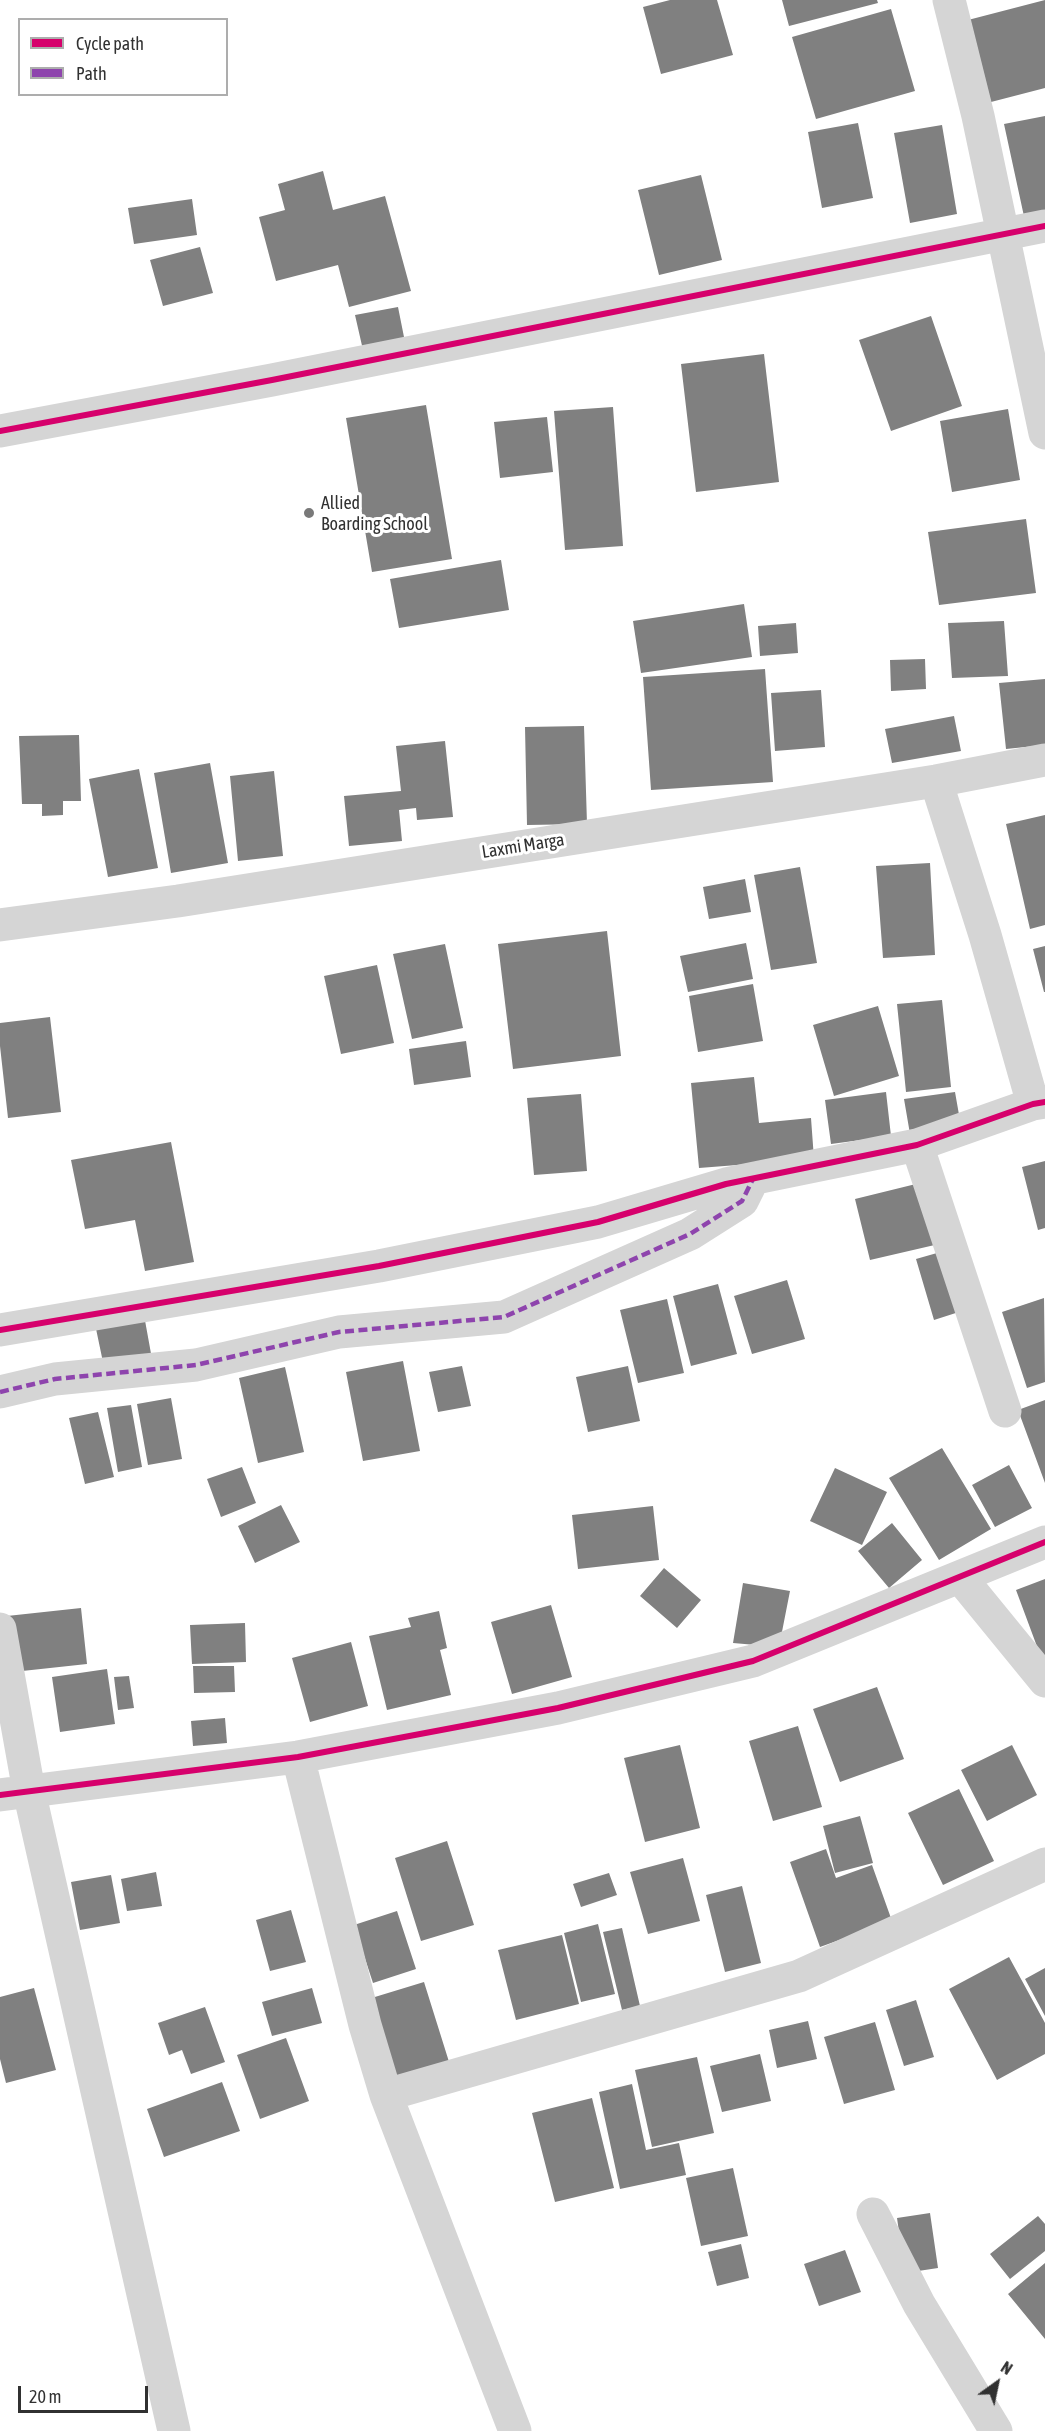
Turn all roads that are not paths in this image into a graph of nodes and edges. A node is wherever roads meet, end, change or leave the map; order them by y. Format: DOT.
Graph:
graph roads {
  1 [pos="950,0"];
  2 [pos="1045,226"];
  3 [pos="1003,233"];
  4 [pos="0,431"];
  5 [pos="1045,433"];
  6 [pos="1045,760"];
  7 [pos="936,781"];
  8 [pos="0,925"];
  9 [pos="1039,1103"];
  10 [pos="917,1145"];
  11 [pos="753,1179"];
  12 [pos="0,1330"];
  13 [pos="0,1392"];
  14 [pos="1005,1411"];
  15 [pos="1045,1542"];
  16 [pos="960,1577"];
  17 [pos="0,1629"];
  18 [pos="1045,1681"];
  19 [pos="298,1758"];
  20 [pos="14,1793"];
  21 [pos="1045,1864"];
  22 [pos="386,2095"];
  23 [pos="873,2214"];
  24 [pos="174,2431"];
  25 [pos="515,2431"];
  26 [pos="996,2431"];
  1 -- 3 [label="street"];
  2 -- 3 [label="street"];
  3 -- 4 [label="street"];
  3 -- 5 [label="street"];
  6 -- 7 [label="street, Laxmi Marga"];
  7 -- 8 [label="street, Laxmi Marga"];
  7 -- 9 [label="street"];
  9 -- 10 [label="street"];
  10 -- 11 [label="street"];
  10 -- 14 [label="street"];
  11 -- 12 [label="street"];
  11 -- 13 [label="street"];
  15 -- 16 [label="street"];
  16 -- 18 [label="street"];
  16 -- 19 [label="street"];
  17 -- 20 [label="street"];
  19 -- 20 [label="street"];
  19 -- 22 [label="street"];
  20 -- 24 [label="street"];
  21 -- 22 [label="street"];
  22 -- 25 [label="street"];
  23 -- 26 [label="street"];
}
